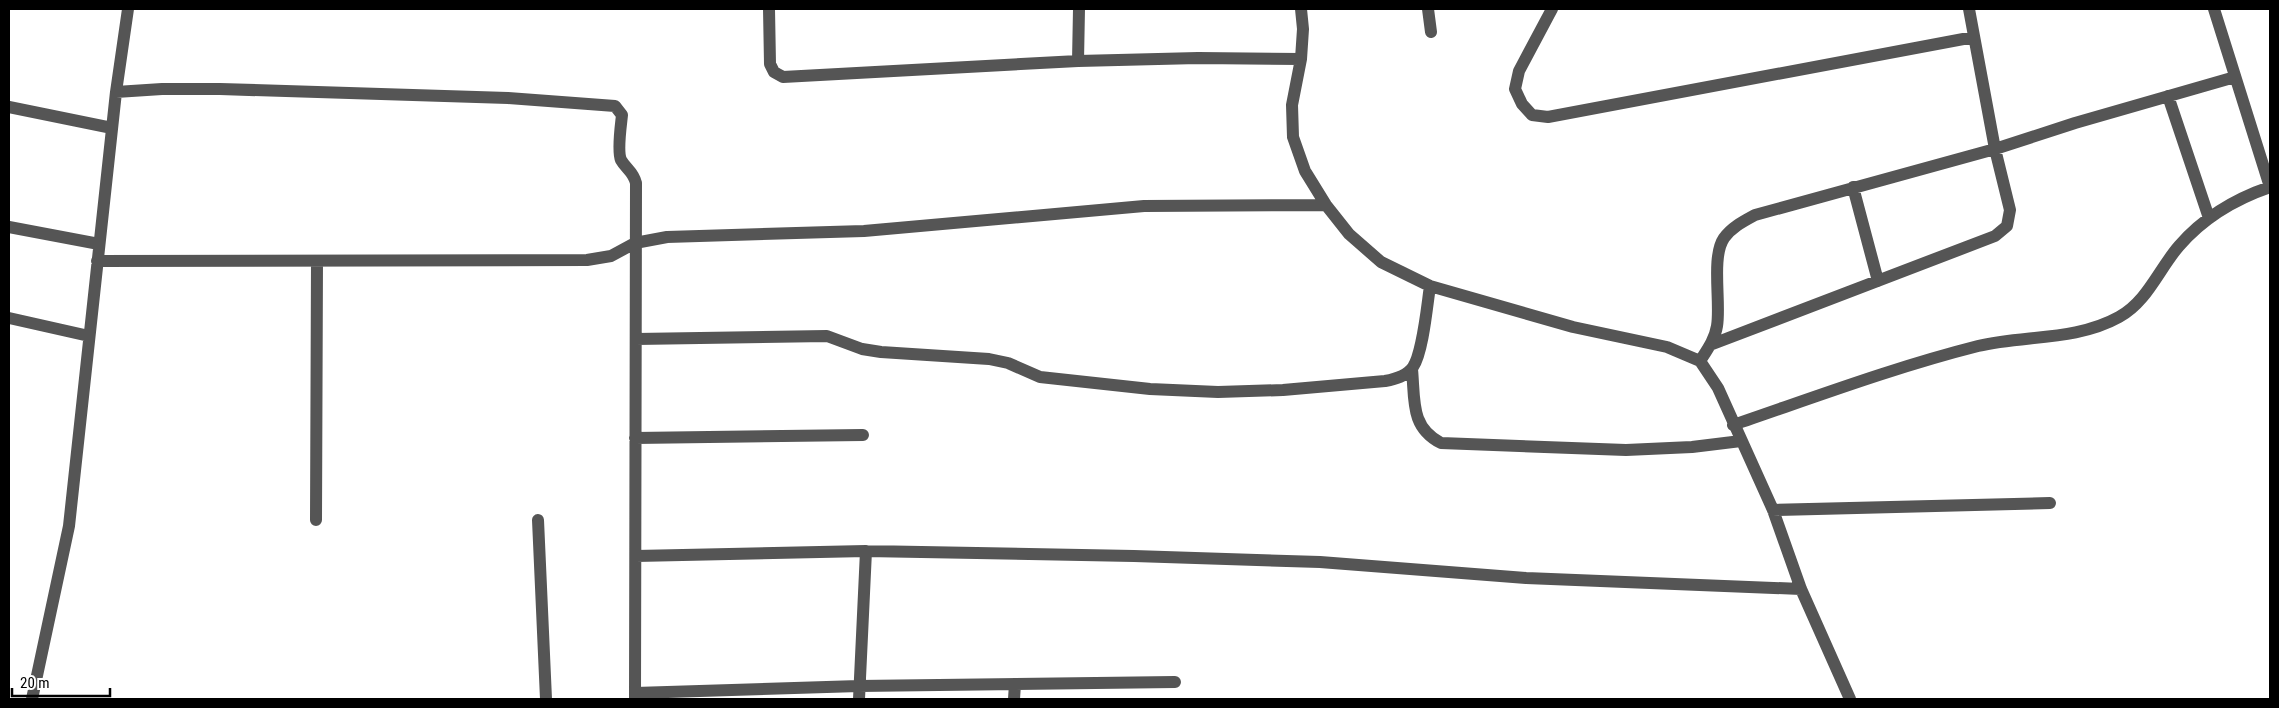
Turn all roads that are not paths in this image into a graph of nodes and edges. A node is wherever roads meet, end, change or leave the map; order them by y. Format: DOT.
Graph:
graph roads {
  1 [pos="128,9"];
  2 [pos="769,9"];
  3 [pos="1079,9"];
  4 [pos="1301,9"];
  5 [pos="1428,9"];
  6 [pos="1552,9"];
  7 [pos="1969,9"];
  8 [pos="2214,9"];
  9 [pos="1431,32"];
  10 [pos="1974,37"];
  11 [pos="1301,59"];
  12 [pos="1078,61"];
  13 [pos="2235,76"];
  14 [pos="116,92"];
  15 [pos="2168,96"];
  16 [pos="9,107"];
  17 [pos="112,128"];
  18 [pos="1995,149"];
  19 [pos="1853,187"];
  20 [pos="2270,187"];
  21 [pos="1326,205"];
  22 [pos="2209,218"];
  23 [pos="9,227"];
  24 [pos="636,243"];
  25 [pos="99,244"];
  26 [pos="97,261"];
  27 [pos="317,261"];
  28 [pos="1878,281"];
  29 [pos="1430,286"];
  30 [pos="9,318"];
  31 [pos="89,336"];
  32 [pos="636,339"];
  33 [pos="1710,346"];
  34 [pos="1700,361"];
  35 [pos="1412,369"];
  36 [pos="1733,425"];
  37 [pos="863,435"];
  38 [pos="635,438"];
  39 [pos="1741,442"];
  40 [pos="2050,503"];
  41 [pos="1773,510"];
  42 [pos="316,520"];
  43 [pos="538,520"];
  44 [pos="866,551"];
  45 [pos="636,556"];
  46 [pos="1801,589"];
  47 [pos="1175,682"];
  48 [pos="1015,684"];
  49 [pos="859,693"];
  50 [pos="635,696"];
  51 [pos="32,699"];
  52 [pos="546,699"];
  53 [pos="1014,699"];
  54 [pos="1850,699"];
  1 -- 14 [label="street"];
  2 -- 12 [label="street"];
  3 -- 12 [label="street"];
  4 -- 11 [label="street"];
  5 -- 9 [label="street"];
  6 -- 10 [label="street"];
  7 -- 10 [label="street"];
  8 -- 13 [label="street"];
  10 -- 18 [label="street"];
  11 -- 12 [label="street"];
  11 -- 21 [label="street"];
  13 -- 15 [label="street"];
  13 -- 20 [label="street"];
  14 -- 17 [label="street"];
  14 -- 24 [label="street"];
  15 -- 18 [label="street"];
  15 -- 22 [label="street"];
  16 -- 17 [label="street"];
  17 -- 25 [label="street"];
  18 -- 19 [label="street"];
  18 -- 28 [label="street"];
  19 -- 28 [label="street"];
  19 -- 33 [label="street"];
  20 -- 22 [label="street"];
  21 -- 24 [label="street"];
  21 -- 29 [label="street"];
  22 -- 36 [label="street"];
  23 -- 25 [label="street"];
  24 -- 27 [label="street"];
  24 -- 32 [label="street"];
  25 -- 26 [label="street"];
  26 -- 27 [label="street"];
  26 -- 31 [label="street"];
  27 -- 42 [label="street"];
  28 -- 33 [label="street"];
  29 -- 34 [label="street"];
  29 -- 35 [label="street"];
  30 -- 31 [label="street"];
  31 -- 51 [label="street"];
  32 -- 35 [label="street"];
  32 -- 38 [label="street"];
  33 -- 34 [label="street"];
  34 -- 36 [label="street"];
  35 -- 39 [label="street"];
  36 -- 39 [label="street"];
  37 -- 38 [label="street"];
  38 -- 45 [label="street"];
  39 -- 41 [label="street"];
  40 -- 41 [label="street"];
  41 -- 46 [label="street"];
  43 -- 52 [label="street"];
  44 -- 45 [label="street"];
  44 -- 46 [label="street"];
  44 -- 49 [label="street"];
  45 -- 50 [label="street"];
  46 -- 54 [label="street"];
  47 -- 48 [label="street"];
  48 -- 49 [label="street"];
  48 -- 53 [label="street"];
  49 -- 50 [label="street"];
}
